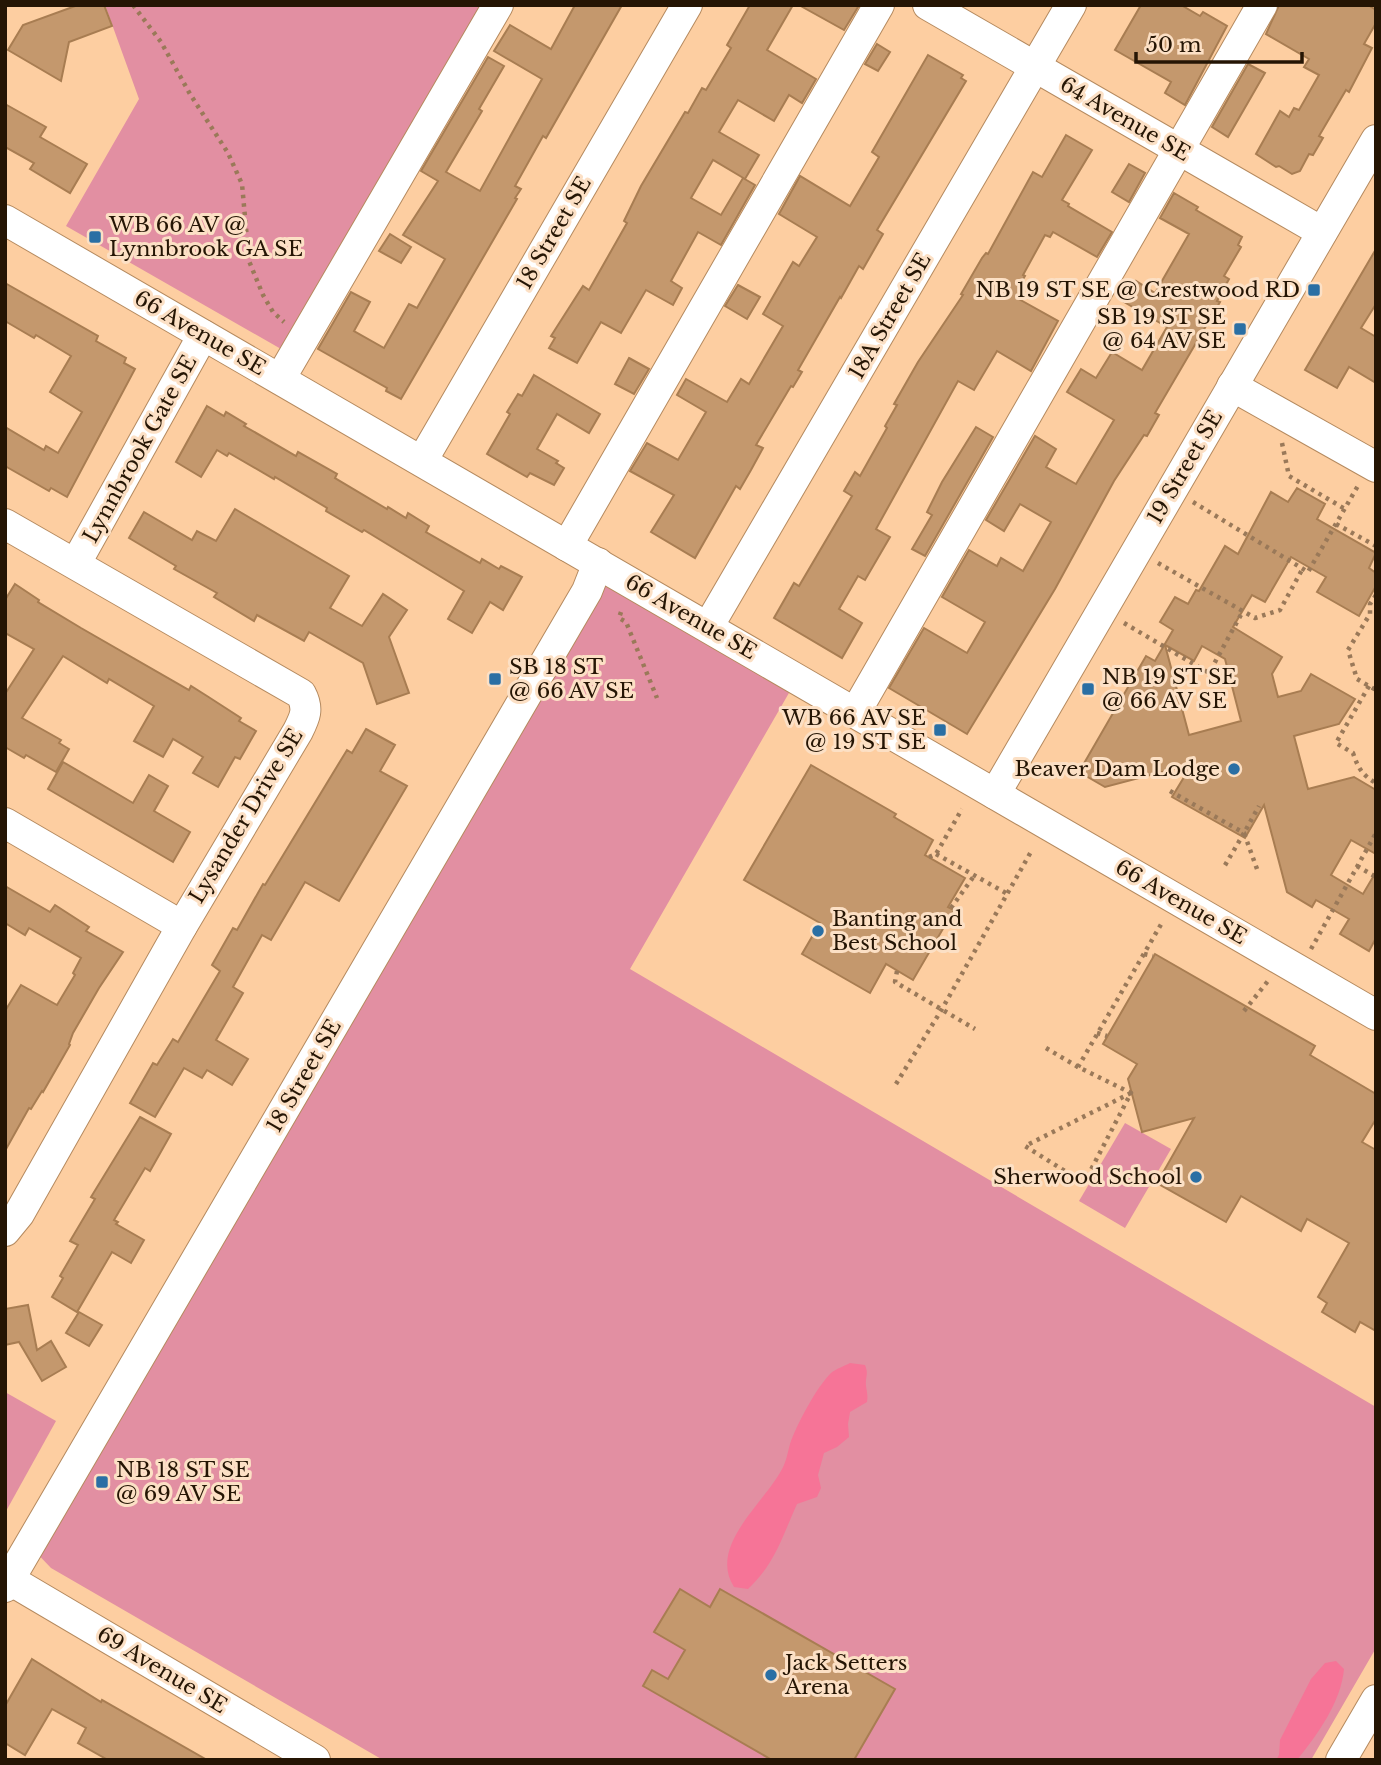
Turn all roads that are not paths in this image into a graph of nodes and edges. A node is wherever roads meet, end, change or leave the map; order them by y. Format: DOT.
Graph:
graph roads {
  1 [pos="498,5"];
  2 [pos="687,5"];
  3 [pos="879,5"];
  4 [pos="928,5"];
  5 [pos="1071,5"];
  6 [pos="1262,5"];
  7 [pos="1036,66"];
  8 [pos="1376,140"];
  9 [pos="1178,150"];
  10 [pos="5,220"];
  11 [pos="1322,232"];
  12 [pos="203,335"];
  13 [pos="280,379"];
  14 [pos="1233,386"];
  15 [pos="422,461"];
  16 [pos="1369,474"];
  17 [pos="5,524"];
  18 [pos="567,545"];
  19 [pos="76,563"];
  20 [pos="598,564"];
  21 [pos="708,627"];
  22 [pos="855,713"];
  23 [pos="995,794"];
  24 [pos="5,823"];
  25 [pos="182,926"];
  26 [pos="1376,1015"];
  27 [pos="5,1231"];
  28 [pos="7,1581"];
  29 [pos="1376,1700"];
  30 [pos="315,1760"];
  31 [pos="1341,1760"];
  1 -- 13 [label="street"];
  2 -- 15 [label="street, 18 Street SE"];
  3 -- 18 [label="street"];
  4 -- 7 [label="street, 64 Avenue SE"];
  5 -- 7 [label="street, 18A Street SE"];
  6 -- 9 [label="street"];
  7 -- 9 [label="street, 64 Avenue SE"];
  7 -- 21 [label="street, 18A Street SE"];
  8 -- 11 [label="street, 19 Street SE"];
  9 -- 11 [label="street, 64 Avenue SE"];
  9 -- 22 [label="street"];
  10 -- 12 [label="street, 66 Avenue SE"];
  11 -- 14 [label="street, 19 Street SE"];
  12 -- 13 [label="street, 66 Avenue SE"];
  12 -- 19 [label="street, Lynnbrook Gate SE"];
  13 -- 15 [label="street, 66 Avenue SE"];
  14 -- 16 [label="street"];
  14 -- 23 [label="street, 19 Street SE"];
  15 -- 18 [label="street, 66 Avenue SE"];
  17 -- 19 [label="street, Lysander Drive SE"];
  18 -- 20 [label="street, 66 Avenue SE"];
  19 -- 25 [label="street, Lysander Drive SE"];
  20 -- 21 [label="street, 66 Avenue SE"];
  20 -- 28 [label="street, 18 Street SE"];
  21 -- 22 [label="street, 66 Avenue SE"];
  22 -- 23 [label="street, 66 Avenue SE"];
  23 -- 26 [label="street, 66 Avenue SE"];
  24 -- 25 [label="street"];
  25 -- 27 [label="street, Lysander Drive SE"];
  28 -- 30 [label="street, 69 Avenue SE"];
  29 -- 31 [label="street"];
}
